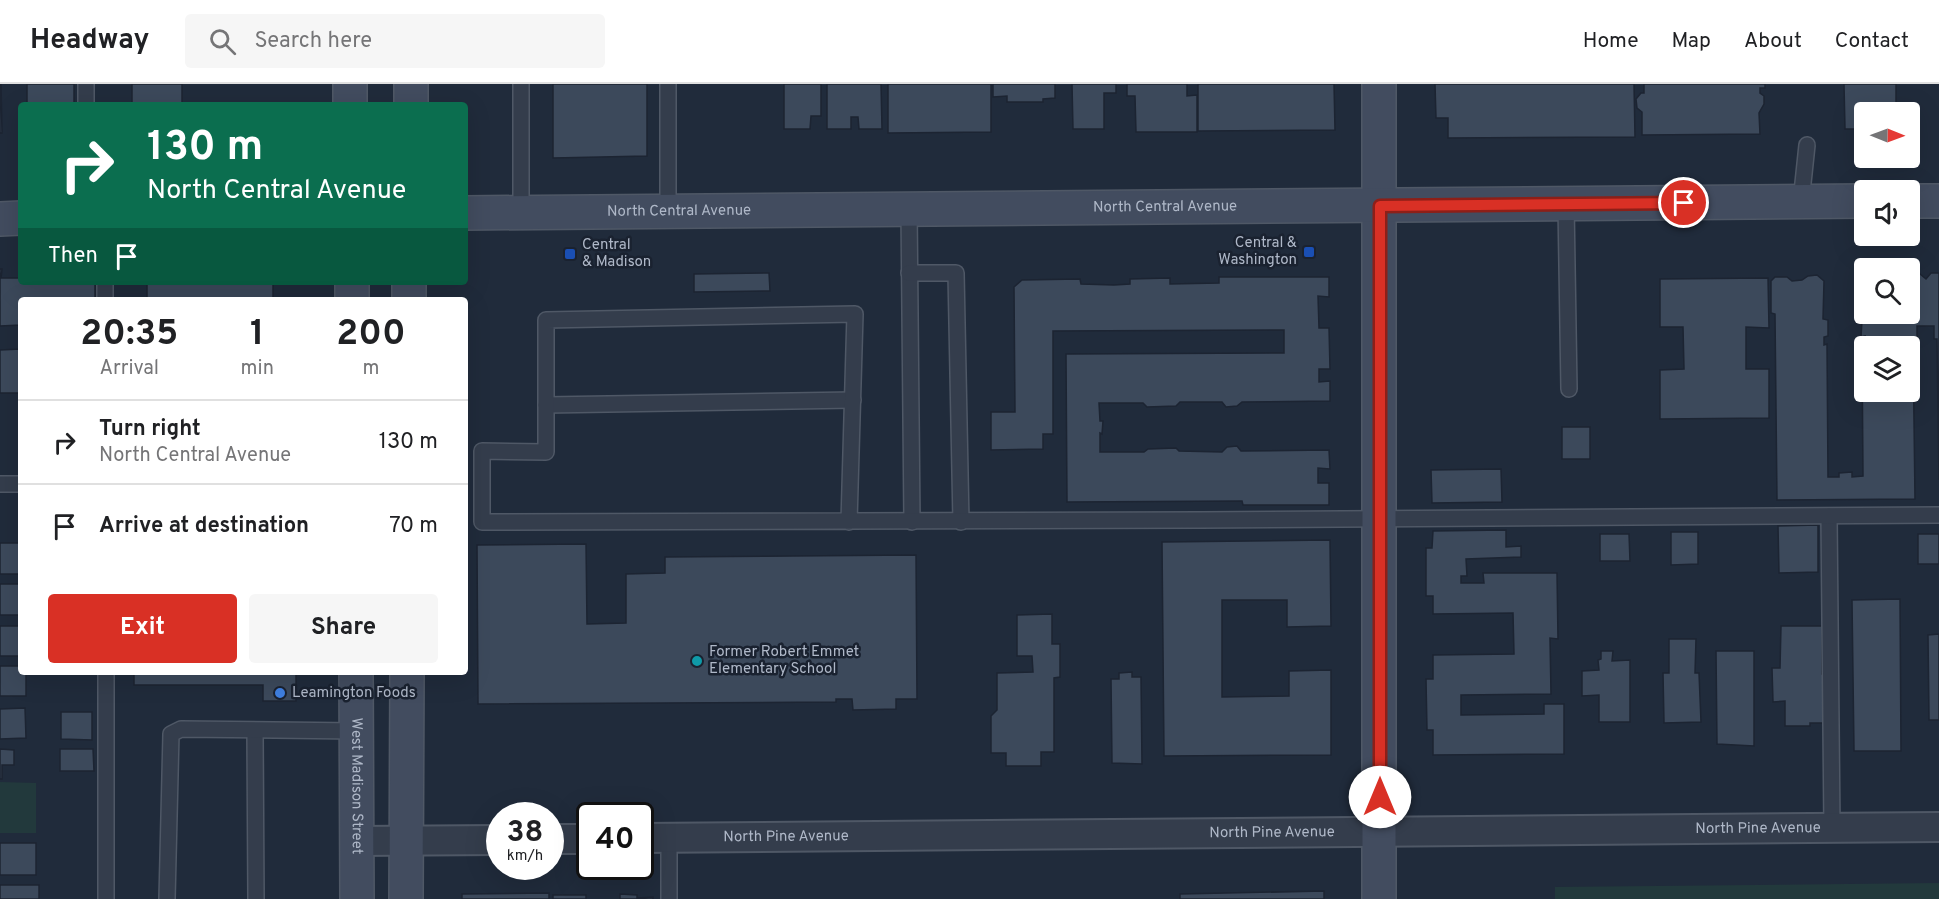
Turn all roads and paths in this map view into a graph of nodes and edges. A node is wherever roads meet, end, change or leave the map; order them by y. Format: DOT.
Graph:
graph roads {
  1 [pos="86,84"];
  2 [pos="350,84"];
  3 [pos="411,84"];
  4 [pos="521,84"];
  5 [pos="668,84"];
  6 [pos="1379,84"];
  7 [pos="86,102"];
  8 [pos="350,102"];
  9 [pos="411,102"];
  10 [pos="1807,145"];
  11 [pos="1854,201"];
  12 [pos="1920,201"];
  13 [pos="1939,201"];
  14 [pos="1802,202"];
  15 [pos="1566,204"];
  16 [pos="1380,206"];
  17 [pos="909,209"];
  18 [pos="668,211"];
  19 [pos="521,212"];
  20 [pos="468,213"];
  21 [pos="18,218"];
  22 [pos="0,219"];
  23 [pos="909,273"];
  24 [pos="1569,389"];
  25 [pos="853,400"];
  26 [pos="546,405"];
  27 [pos="0,484"];
  28 [pos="18,484"];
  29 [pos="1939,515"];
  30 [pos="1829,516"];
  31 [pos="1380,518"];
  32 [pos="849,522"];
  33 [pos="912,522"];
  34 [pos="961,522"];
  35 [pos="106,675"];
  36 [pos="356,675"];
  37 [pos="407,675"];
  38 [pos="255,731"];
  39 [pos="356,731"];
  40 [pos="1939,827"];
  41 [pos="1832,828"];
  42 [pos="1380,831"];
  43 [pos="654,838"];
  44 [pos="669,838"];
  45 [pos="486,840"];
  46 [pos="357,841"];
  47 [pos="406,841"];
  48 [pos="106,899"];
  49 [pos="167,899"];
  50 [pos="256,899"];
  51 [pos="357,899"];
  52 [pos="406,899"];
  53 [pos="669,899"];
  54 [pos="1379,899"];
  1 -- 7 [label="lane"];
  2 -- 8 [label="street"];
  3 -- 9 [label="street"];
  4 -- 19 [label="lane"];
  5 -- 18 [label="lane"];
  6 -- 16 [label="street"];
  10 -- 14 [label="lane"];
  11 -- 14 [label="street, North Central Avenue"];
  12 -- 13 [label="street"];
  14 -- 15 [label="street, North Central Avenue"];
  15 -- 16 [label="street, North Central Avenue"];
  15 -- 24 [label="lane"];
  16 -- 17 [label="street, North Central Avenue"];
  16 -- 31 [label="street"];
  17 -- 18 [label="street, North Central Avenue"];
  17 -- 23 [label="lane"];
  18 -- 19 [label="street, North Central Avenue"];
  19 -- 20 [label="street, North Central Avenue"];
  21 -- 22 [label="street"];
  23 -- 33 [label="lane"];
  23 -- 34 [label="lane"];
  25 -- 26 [label="lane"];
  25 -- 26 [label="lane"];
  25 -- 32 [label="lane"];
  26 -- 32 [label="lane"];
  27 -- 28 [label="lane"];
  29 -- 30 [label="lane"];
  30 -- 31 [label="lane"];
  30 -- 41 [label="lane"];
  31 -- 34 [label="lane"];
  31 -- 42 [label="street"];
  32 -- 33 [label="lane"];
  33 -- 34 [label="lane"];
  35 -- 48 [label="lane"];
  36 -- 39 [label="street, West Madison Street"];
  37 -- 47 [label="street"];
  38 -- 39 [label="lane"];
  38 -- 49 [label="lane"];
  38 -- 50 [label="lane"];
  39 -- 46 [label="street, West Madison Street"];
  40 -- 41 [label="street, North Pine Avenue"];
  41 -- 42 [label="street, North Pine Avenue"];
  42 -- 44 [label="street, North Pine Avenue"];
  42 -- 54 [label="street"];
  43 -- 44 [label="street, North Pine Avenue"];
  44 -- 53 [label="lane"];
  45 -- 47 [label="street"];
  46 -- 47 [label="street"];
  46 -- 51 [label="street, West Madison Street"];
  47 -- 52 [label="street"];
}
